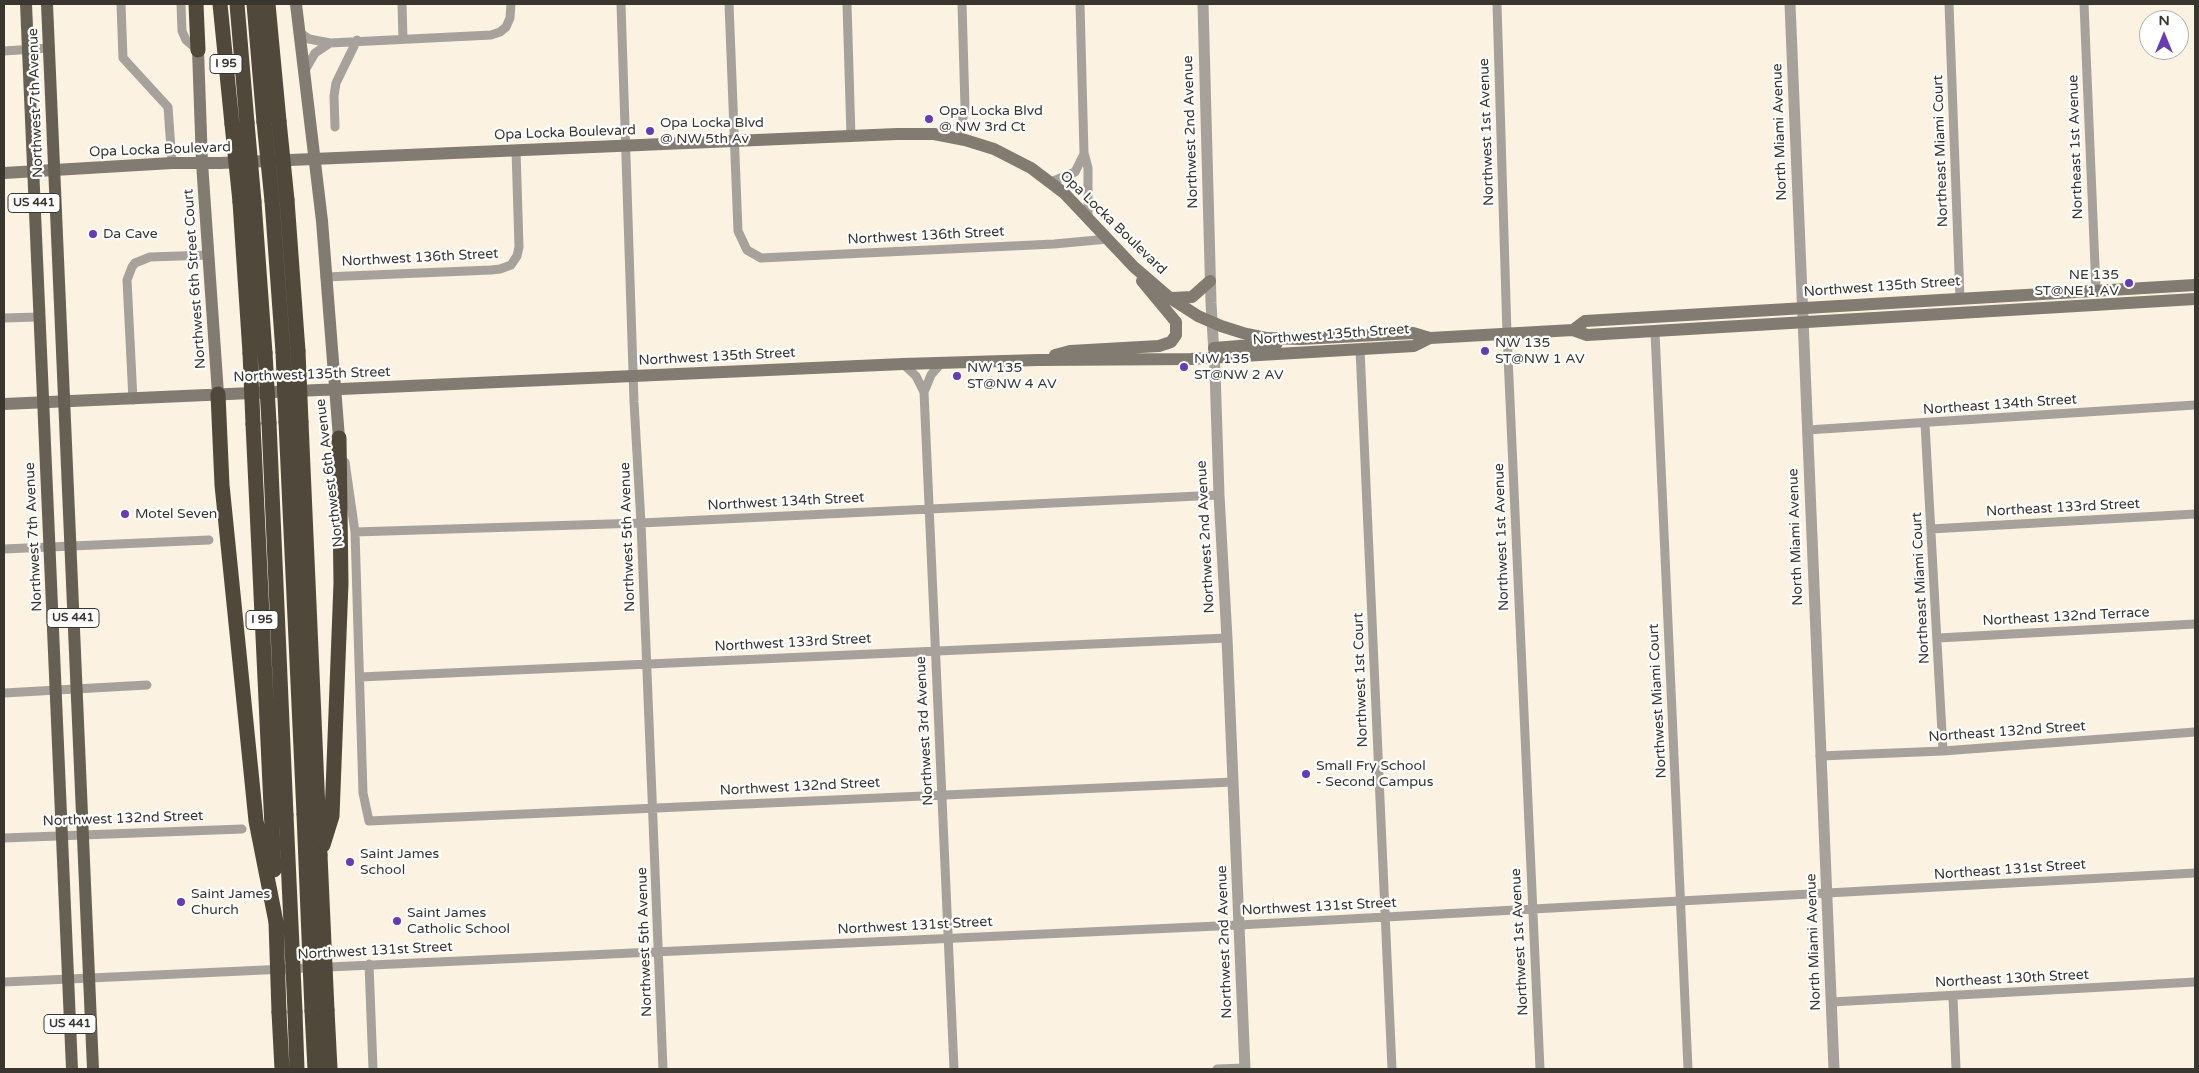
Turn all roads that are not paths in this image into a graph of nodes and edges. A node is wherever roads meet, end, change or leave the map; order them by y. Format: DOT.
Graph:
graph roads {
  1 [pos="26,4"];
  2 [pos="47,4"];
  3 [pos="121,4"];
  4 [pos="181,4"];
  5 [pos="196,4"];
  6 [pos="220,4"];
  7 [pos="237,4"];
  8 [pos="254,4"];
  9 [pos="268,4"];
  10 [pos="296,4"];
  11 [pos="402,4"];
  12 [pos="511,4"];
  13 [pos="621,4"];
  14 [pos="729,4"];
  15 [pos="847,4"];
  16 [pos="962,4"];
  17 [pos="1080,4"];
  18 [pos="1203,4"];
  19 [pos="1497,4"];
  20 [pos="1790,4"];
  21 [pos="1949,4"];
  22 [pos="2084,4"];
  23 [pos="299,32"];
  24 [pos="403,39"];
  25 [pos="357,40"];
  26 [pos="330,42"];
  27 [pos="49,48"];
  28 [pos="28,49"];
  29 [pos="198,50"];
  30 [pos="4,51"];
  31 [pos="304,73"];
  32 [pos="272,122"];
  33 [pos="335,127"];
  34 [pos="851,136"];
  35 [pos="959,138"];
  36 [pos="734,141"];
  37 [pos="625,146"];
  38 [pos="516,150"];
  39 [pos="1084,153"];
  40 [pos="315,158"];
  41 [pos="202,163"];
  42 [pos="172,164"];
  43 [pos="54,170"];
  44 [pos="33,171"];
  45 [pos="4,173"];
  46 [pos="1051,182"];
  47 [pos="247,202"];
  48 [pos="1088,219"];
  49 [pos="1108,239"];
  50 [pos="208,255"];
  51 [pos="1134,267"];
  52 [pos="325,277"];
  53 [pos="1210,281"];
  54 [pos="2195,285"];
  55 [pos="2096,290"];
  56 [pos="1170,298"];
  57 [pos="1960,298"];
  58 [pos="2195,299"];
  59 [pos="1802,307"];
  60 [pos="1714,313"];
  61 [pos="39,317"];
  62 [pos="4,318"];
  63 [pos="1212,322"];
  64 [pos="1803,323"];
  65 [pos="1572,330"];
  66 [pos="1655,332"];
  67 [pos="1507,334"];
  68 [pos="1430,338"];
  69 [pos="1291,339"];
  70 [pos="1360,349"];
  71 [pos="290,352"];
  72 [pos="258,353"];
  73 [pos="1214,353"];
  74 [pos="1038,360"];
  75 [pos="941,363"];
  76 [pos="903,364"];
  77 [pos="634,376"];
  78 [pos="335,389"];
  79 [pos="924,392"];
  80 [pos="218,394"];
  81 [pos="133,400"];
  82 [pos="43,402"];
  83 [pos="64,402"];
  84 [pos="4,404"];
  85 [pos="2195,405"];
  86 [pos="1925,424"];
  87 [pos="1807,430"];
  88 [pos="339,438"];
  89 [pos="1218,495"];
  90 [pos="929,508"];
  91 [pos="2195,514"];
  92 [pos="641,523"];
  93 [pos="1931,530"];
  94 [pos="354,532"];
  95 [pos="209,540"];
  96 [pos="70,546"];
  97 [pos="49,547"];
  98 [pos="4,549"];
  99 [pos="2195,624"];
  100 [pos="1227,638"];
  101 [pos="1938,638"];
  102 [pos="934,650"];
  103 [pos="647,664"];
  104 [pos="360,677"];
  105 [pos="147,685"];
  106 [pos="76,690"];
  107 [pos="56,691"];
  108 [pos="4,693"];
  109 [pos="2195,732"];
  110 [pos="1943,751"];
  111 [pos="1820,756"];
  112 [pos="1233,782"];
  113 [pos="942,794"];
  114 [pos="654,808"];
  115 [pos="318,815"];
  116 [pos="279,816"];
  117 [pos="369,821"];
  118 [pos="242,829"];
  119 [pos="83,834"];
  120 [pos="61,836"];
  121 [pos="4,838"];
  122 [pos="2195,873"];
  123 [pos="1827,892"];
  124 [pos="1681,900"];
  125 [pos="1532,908"];
  126 [pos="1385,917"];
  127 [pos="276,922"];
  128 [pos="1239,925"];
  129 [pos="949,938"];
  130 [pos="659,952"];
  131 [pos="369,964"];
  132 [pos="88,977"];
  133 [pos="68,979"];
  134 [pos="4,982"];
  135 [pos="2195,982"];
  136 [pos="1953,997"];
  137 [pos="1831,1002"];
  138 [pos="320,1011"];
  139 [pos="287,1012"];
  140 [pos="72,1069"];
  141 [pos="93,1069"];
  142 [pos="282,1069"];
  143 [pos="297,1069"];
  144 [pos="315,1069"];
  145 [pos="330,1069"];
  146 [pos="373,1069"];
  147 [pos="664,1069"];
  148 [pos="954,1069"];
  149 [pos="1217,1069"];
  150 [pos="1245,1069"];
  151 [pos="1392,1069"];
  152 [pos="1540,1069"];
  153 [pos="1688,1069"];
  154 [pos="1834,1069"];
  155 [pos="1956,1069"];
  1 -- 28 [label="main road, Northwest 7th Avenue / US 441"];
  2 -- 27 [label="main road, Northwest 7th Avenue / US 441"];
  3 -- 42 [label="street"];
  4 -- 29 [label="street"];
  5 -- 29 [label="highway"];
  6 -- 47 [label="highway, I 95, bridge"];
  7 -- 47 [label="highway, bridge"];
  8 -- 32 [label="highway"];
  9 -- 32 [label="highway"];
  10 -- 23 [label="main road, Northwest 6th Avenue"];
  11 -- 24 [label="street"];
  12 -- 24 [label="street"];
  13 -- 37 [label="street, Northwest 5th Avenue"];
  14 -- 36 [label="street"];
  15 -- 34 [label="street"];
  16 -- 35 [label="street"];
  17 -- 39 [label="street"];
  18 -- 53 [label="street, Northwest 2nd Avenue"];
  19 -- 67 [label="street, Northwest 1st Avenue"];
  20 -- 59 [label="street, North Miami Avenue"];
  21 -- 57 [label="street, Northeast Miami Court"];
  22 -- 55 [label="street, Northeast 1st Avenue"];
  23 -- 26 [label="street"];
  23 -- 31 [label="main road, Northwest 6th Avenue"];
  24 -- 25 [label="street"];
  25 -- 26 [label="street"];
  25 -- 33 [label="street"];
  26 -- 31 [label="street"];
  27 -- 28 [label="street"];
  27 -- 43 [label="main road, Northwest 7th Avenue / US 441"];
  28 -- 30 [label="street"];
  28 -- 44 [label="main road, Northwest 7th Avenue / US 441"];
  29 -- 41 [label="main road, Northwest 6th Street Court"];
  31 -- 40 [label="main road, Northwest 6th Avenue"];
  32 -- 71 [label="highway, bridge"];
  32 -- 71 [label="highway, bridge"];
  34 -- 35 [label="main road, Opa Locka Boulevard"];
  34 -- 36 [label="main road, Opa Locka Boulevard"];
  35 -- 46 [label="main road, Opa Locka Boulevard"];
  36 -- 37 [label="main road, Opa Locka Boulevard"];
  36 -- 49 [label="street, Northwest 136th Street"];
  37 -- 38 [label="main road, Opa Locka Boulevard"];
  37 -- 77 [label="street, Northwest 5th Avenue"];
  38 -- 40 [label="main road, Opa Locka Boulevard"];
  38 -- 52 [label="street, Northwest 136th Street"];
  39 -- 46 [label="street"];
  39 -- 48 [label="street"];
  40 -- 41 [label="main road, Opa Locka Boulevard"];
  40 -- 52 [label="main road, Northwest 6th Avenue"];
  41 -- 42 [label="main road, Opa Locka Boulevard"];
  41 -- 50 [label="main road, Northwest 6th Street Court"];
  42 -- 43 [label="main road, Opa Locka Boulevard"];
  43 -- 44 [label="main road, Opa Locka Boulevard"];
  43 -- 83 [label="main road, Northwest 7th Avenue / US 441"];
  44 -- 45 [label="main road, Opa Locka Boulevard"];
  44 -- 61 [label="main road, Northwest 7th Avenue / US 441"];
  46 -- 48 [label="main road, Opa Locka Boulevard"];
  47 -- 72 [label="highway, I 95"];
  48 -- 49 [label="main road, Opa Locka Boulevard"];
  49 -- 51 [label="main road, Opa Locka Boulevard"];
  50 -- 80 [label="main road, Northwest 6th Street Court"];
  50 -- 81 [label="street"];
  51 -- 56 [label="main road, Opa Locka Boulevard"];
  51 -- 74 [label="main road"];
  52 -- 78 [label="main road, Northwest 6th Avenue"];
  53 -- 56 [label="main road"];
  53 -- 63 [label="street, Northwest 2nd Avenue"];
  54 -- 55 [label="main road, Northwest 135th Street"];
  55 -- 57 [label="main road, Northwest 135th Street"];
  56 -- 63 [label="main road, Opa Locka Boulevard"];
  57 -- 59 [label="main road, Northwest 135th Street"];
  58 -- 64 [label="main road, Northwest 135th Street"];
  59 -- 60 [label="main road, Northwest 135th Street"];
  59 -- 64 [label="street, North Miami Avenue"];
  60 -- 65 [label="main road, Northwest 135th Street"];
  60 -- 66 [label="main road"];
  61 -- 62 [label="street"];
  61 -- 82 [label="main road, Northwest 7th Avenue / US 441"];
  63 -- 69 [label="main road, Northwest 135th Street"];
  63 -- 73 [label="street, Northwest 2nd Avenue"];
  64 -- 66 [label="main road, Northwest 135th Street"];
  64 -- 87 [label="street, North Miami Avenue"];
  65 -- 66 [label="main road, Northwest 135th Street"];
  65 -- 67 [label="main road, Northwest 135th Street"];
  66 -- 124 [label="street, Northwest Miami Court"];
  67 -- 68 [label="main road, Northwest 135th Street"];
  67 -- 125 [label="street, Northwest 1st Avenue"];
  68 -- 69 [label="main road, Northwest 135th Street"];
  68 -- 70 [label="main road, Northwest 135th Street"];
  69 -- 73 [label="main road"];
  70 -- 73 [label="main road, Northwest 135th Street"];
  70 -- 126 [label="street, Northwest 1st Court"];
  71 -- 115 [label="highway, bridge"];
  72 -- 116 [label="highway, bridge"];
  72 -- 116 [label="highway, I 95, bridge"];
  73 -- 74 [label="main road, Northwest 135th Street"];
  73 -- 89 [label="street, Northwest 2nd Avenue"];
  74 -- 75 [label="main road, Northwest 135th Street"];
  75 -- 76 [label="main road, Northwest 135th Street"];
  75 -- 79 [label="street, Northwest 3rd Avenue"];
  76 -- 77 [label="main road, Northwest 135th Street"];
  76 -- 79 [label="street, Northwest 3rd Avenue"];
  77 -- 78 [label="main road, Northwest 135th Street"];
  77 -- 92 [label="street, Northwest 5th Avenue"];
  78 -- 80 [label="main road, Northwest 135th Street"];
  78 -- 88 [label="main road, Northwest 6th Avenue"];
  79 -- 90 [label="street, Northwest 3rd Avenue"];
  80 -- 81 [label="main road, Northwest 135th Street"];
  80 -- 127 [label="highway"];
  81 -- 83 [label="main road, Northwest 135th Street"];
  82 -- 83 [label="main road, Northwest 135th Street"];
  82 -- 84 [label="main road, Northwest 135th Street"];
  82 -- 97 [label="main road, Northwest 7th Avenue / US 441"];
  83 -- 96 [label="main road, Northwest 7th Avenue / US 441"];
  85 -- 86 [label="street, Northeast 134th Street"];
  86 -- 87 [label="street, Northeast 134th Street"];
  86 -- 93 [label="street, Northeast Miami Court"];
  87 -- 111 [label="street, North Miami Avenue"];
  88 -- 94 [label="street, Northwest 6th Avenue"];
  88 -- 115 [label="highway"];
  89 -- 90 [label="street, Northwest 134th Street"];
  89 -- 100 [label="street, Northwest 2nd Avenue"];
  90 -- 92 [label="street, Northwest 134th Street"];
  90 -- 102 [label="street, Northwest 3rd Avenue"];
  91 -- 93 [label="street, Northeast 133rd Street"];
  92 -- 94 [label="street, Northwest 134th Street"];
  92 -- 103 [label="street, Northwest 5th Avenue"];
  93 -- 101 [label="street, Northeast Miami Court"];
  94 -- 104 [label="street, Northwest 6th Avenue"];
  95 -- 96 [label="street"];
  96 -- 97 [label="street"];
  96 -- 106 [label="main road, Northwest 7th Avenue / US 441"];
  97 -- 98 [label="street"];
  97 -- 107 [label="main road, Northwest 7th Avenue / US 441"];
  99 -- 101 [label="street, Northeast 132nd Terrace"];
  100 -- 102 [label="street, Northwest 133rd Street"];
  100 -- 112 [label="street, Northwest 2nd Avenue"];
  101 -- 110 [label="street, Northeast Miami Court"];
  102 -- 103 [label="street, Northwest 133rd Street"];
  102 -- 113 [label="street, Northwest 3rd Avenue"];
  103 -- 104 [label="street, Northwest 133rd Street"];
  103 -- 114 [label="street, Northwest 5th Avenue"];
  104 -- 117 [label="street, Northwest 6th Avenue"];
  105 -- 106 [label="street"];
  106 -- 107 [label="street"];
  106 -- 119 [label="main road, Northwest 7th Avenue / US 441"];
  107 -- 108 [label="street"];
  107 -- 120 [label="main road, Northwest 7th Avenue / US 441"];
  109 -- 110 [label="street, Northeast 132nd Street"];
  110 -- 111 [label="street, Northeast 132nd Street"];
  111 -- 123 [label="street, North Miami Avenue"];
  112 -- 113 [label="street, Northwest 132nd Street"];
  112 -- 128 [label="street, Northwest 2nd Avenue"];
  113 -- 114 [label="street, Northwest 132nd Street"];
  113 -- 129 [label="street, Northwest 3rd Avenue"];
  114 -- 117 [label="street, Northwest 132nd Street"];
  114 -- 130 [label="street, Northwest 5th Avenue"];
  115 -- 138 [label="highway, bridge"];
  115 -- 138 [label="highway, bridge"];
  116 -- 127 [label="highway, I 95"];
  116 -- 139 [label="highway, bridge"];
  118 -- 119 [label="street, Northwest 132nd Street"];
  119 -- 120 [label="street, Northwest 132nd Street"];
  119 -- 132 [label="main road, Northwest 7th Avenue / US 441"];
  120 -- 121 [label="street, Northwest 132nd Street"];
  120 -- 133 [label="main road, Northwest 7th Avenue / US 441"];
  122 -- 123 [label="street, Northeast 131st Street"];
  123 -- 124 [label="street, Northwest 131st Street"];
  123 -- 137 [label="street, North Miami Avenue"];
  124 -- 125 [label="street, Northwest 131st Street"];
  124 -- 153 [label="street, Northwest Miami Court"];
  125 -- 126 [label="street, Northwest 131st Street"];
  125 -- 152 [label="street, Northwest 1st Avenue"];
  126 -- 128 [label="street, Northwest 131st Street"];
  126 -- 151 [label="street, Northwest 1st Court"];
  127 -- 139 [label="highway, I 95, bridge"];
  128 -- 129 [label="street, Northwest 131st Street"];
  128 -- 150 [label="street, Northwest 2nd Avenue"];
  129 -- 130 [label="street, Northwest 131st Street"];
  129 -- 148 [label="street, Northwest 3rd Avenue"];
  130 -- 131 [label="street, Northwest 131st Street"];
  130 -- 147 [label="street, Northwest 5th Avenue"];
  131 -- 132 [label="street, Northwest 131st Street"];
  131 -- 146 [label="street"];
  132 -- 133 [label="street, Northwest 131st Street"];
  132 -- 141 [label="main road, Northwest 7th Avenue / US 441"];
  133 -- 134 [label="street, Northwest 131st Street"];
  133 -- 140 [label="main road, Northwest 7th Avenue / US 441"];
  135 -- 136 [label="street, Northeast 130th Street"];
  136 -- 137 [label="street, Northeast 130th Street"];
  136 -- 155 [label="street"];
  137 -- 154 [label="street, North Miami Avenue"];
  138 -- 144 [label="highway"];
  138 -- 145 [label="highway"];
  139 -- 142 [label="highway, I 95"];
  139 -- 143 [label="highway"];
  149 -- 150 [label="street"];
}
